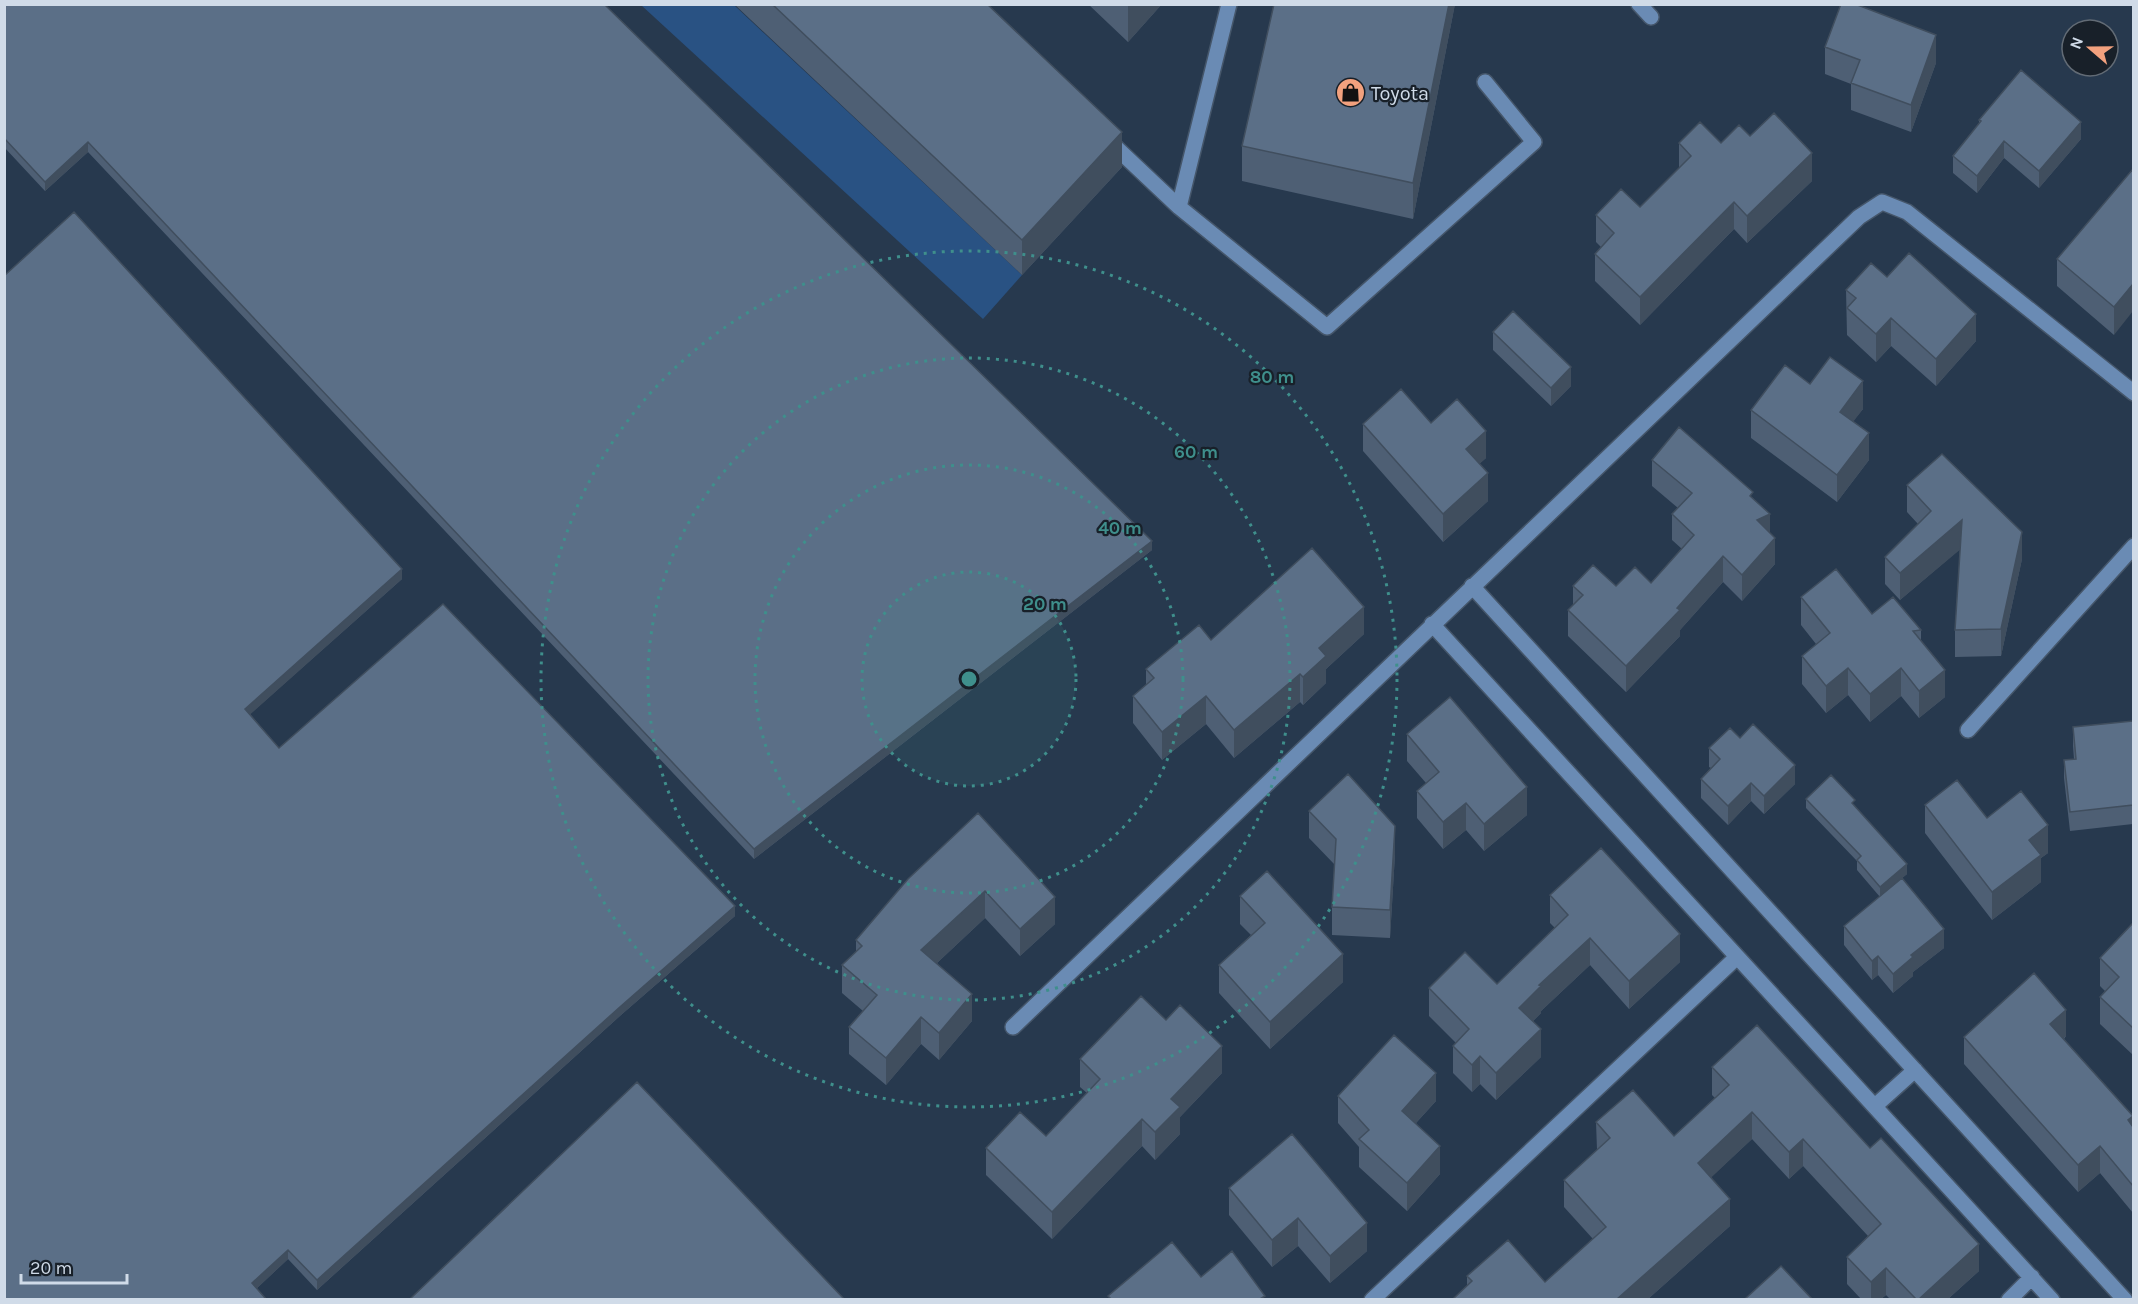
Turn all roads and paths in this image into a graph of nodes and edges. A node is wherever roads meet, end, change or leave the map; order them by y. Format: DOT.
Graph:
graph roads {
  1 [pos="1229,4"];
  2 [pos="1639,4"];
  3 [pos="1651,17"];
  4 [pos="1485,82"];
  5 [pos="1093,126"];
  6 [pos="1179,207"];
  7 [pos="2133,393"];
  8 [pos="2133,546"];
  9 [pos="1472,586"];
  10 [pos="1432,624"];
  11 [pos="1968,730"];
  12 [pos="1737,957"];
  13 [pos="1013,1027"];
  14 [pos="1915,1070"];
  15 [pos="1875,1106"];
  16 [pos="2032,1277"];
  17 [pos="1372,1299"];
  18 [pos="2008,1299"];
  19 [pos="2052,1299"];
  20 [pos="2125,1299"];
  1 -- 6 [label="lane"];
  2 -- 3 [label="lane"];
  4 -- 6 [label="lane"];
  5 -- 6 [label="lane"];
  7 -- 9 [label="lane"];
  8 -- 11 [label="lane"];
  9 -- 10 [label="lane"];
  9 -- 14 [label="lane"];
  10 -- 12 [label="lane"];
  10 -- 13 [label="lane"];
  12 -- 15 [label="lane"];
  12 -- 17 [label="lane"];
  14 -- 15 [label="lane"];
  14 -- 20 [label="lane"];
  15 -- 16 [label="lane"];
  16 -- 18 [label="lane"];
  16 -- 19 [label="lane"];
}
